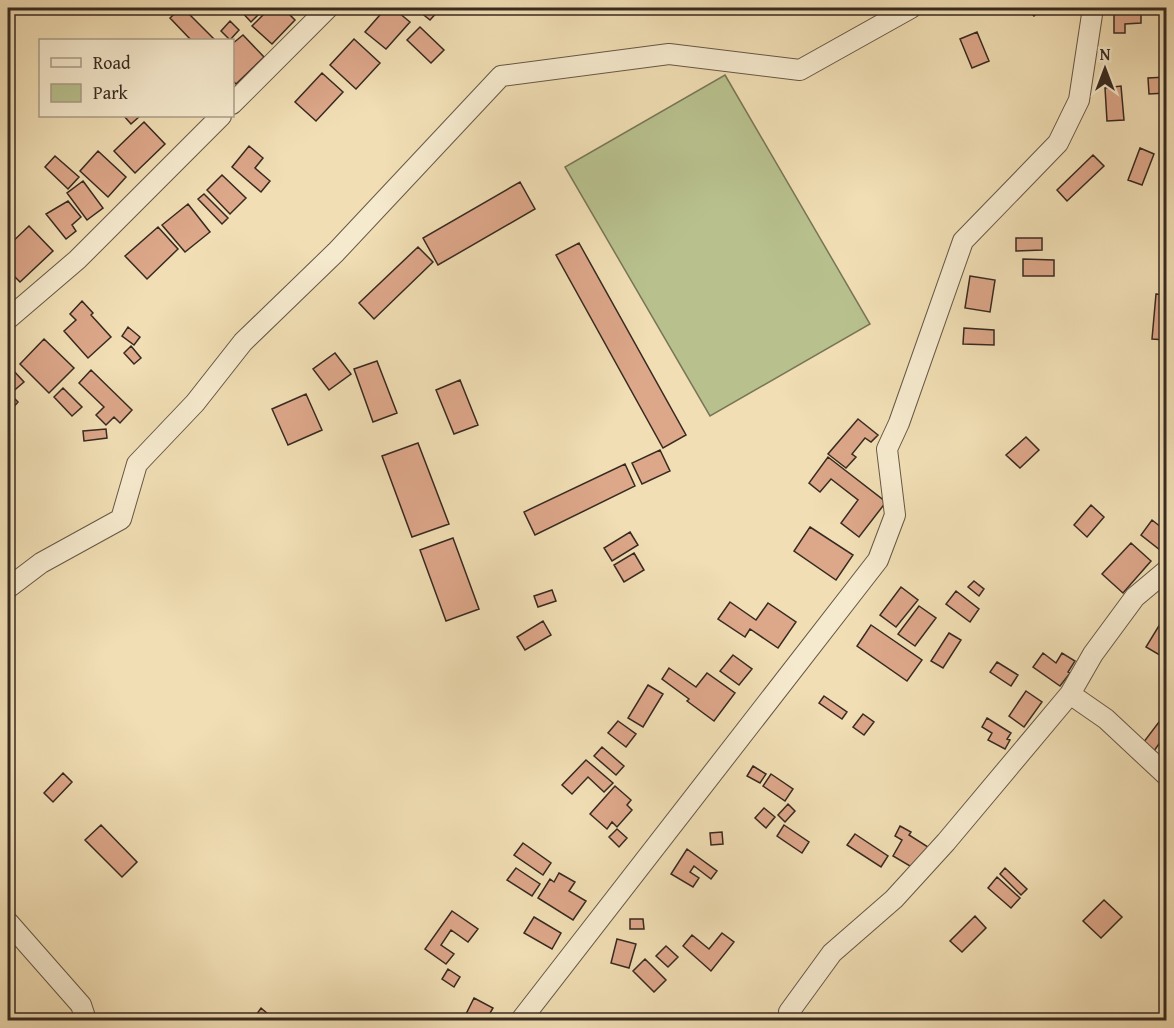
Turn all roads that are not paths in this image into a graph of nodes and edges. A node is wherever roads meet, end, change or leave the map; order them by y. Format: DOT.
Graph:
graph roads {
  1 [pos="328,8"];
  2 [pos="911,8"];
  3 [pos="1093,8"];
  4 [pos="234,102"];
  5 [pos="220,117"];
  6 [pos="8,320"];
  7 [pos="1167,570"];
  8 [pos="8,588"];
  9 [pos="1070,694"];
  10 [pos="1167,775"];
  11 [pos="8,922"];
  12 [pos="789,1011"];
  13 [pos="86,1020"];
  14 [pos="521,1020"];
  1 -- 4 [label="street"];
  2 -- 8 [label="street"];
  3 -- 14 [label="street"];
  5 -- 6 [label="street"];
  7 -- 9 [label="street"];
  9 -- 10 [label="street"];
  9 -- 12 [label="street"];
  11 -- 13 [label="street"];
}
